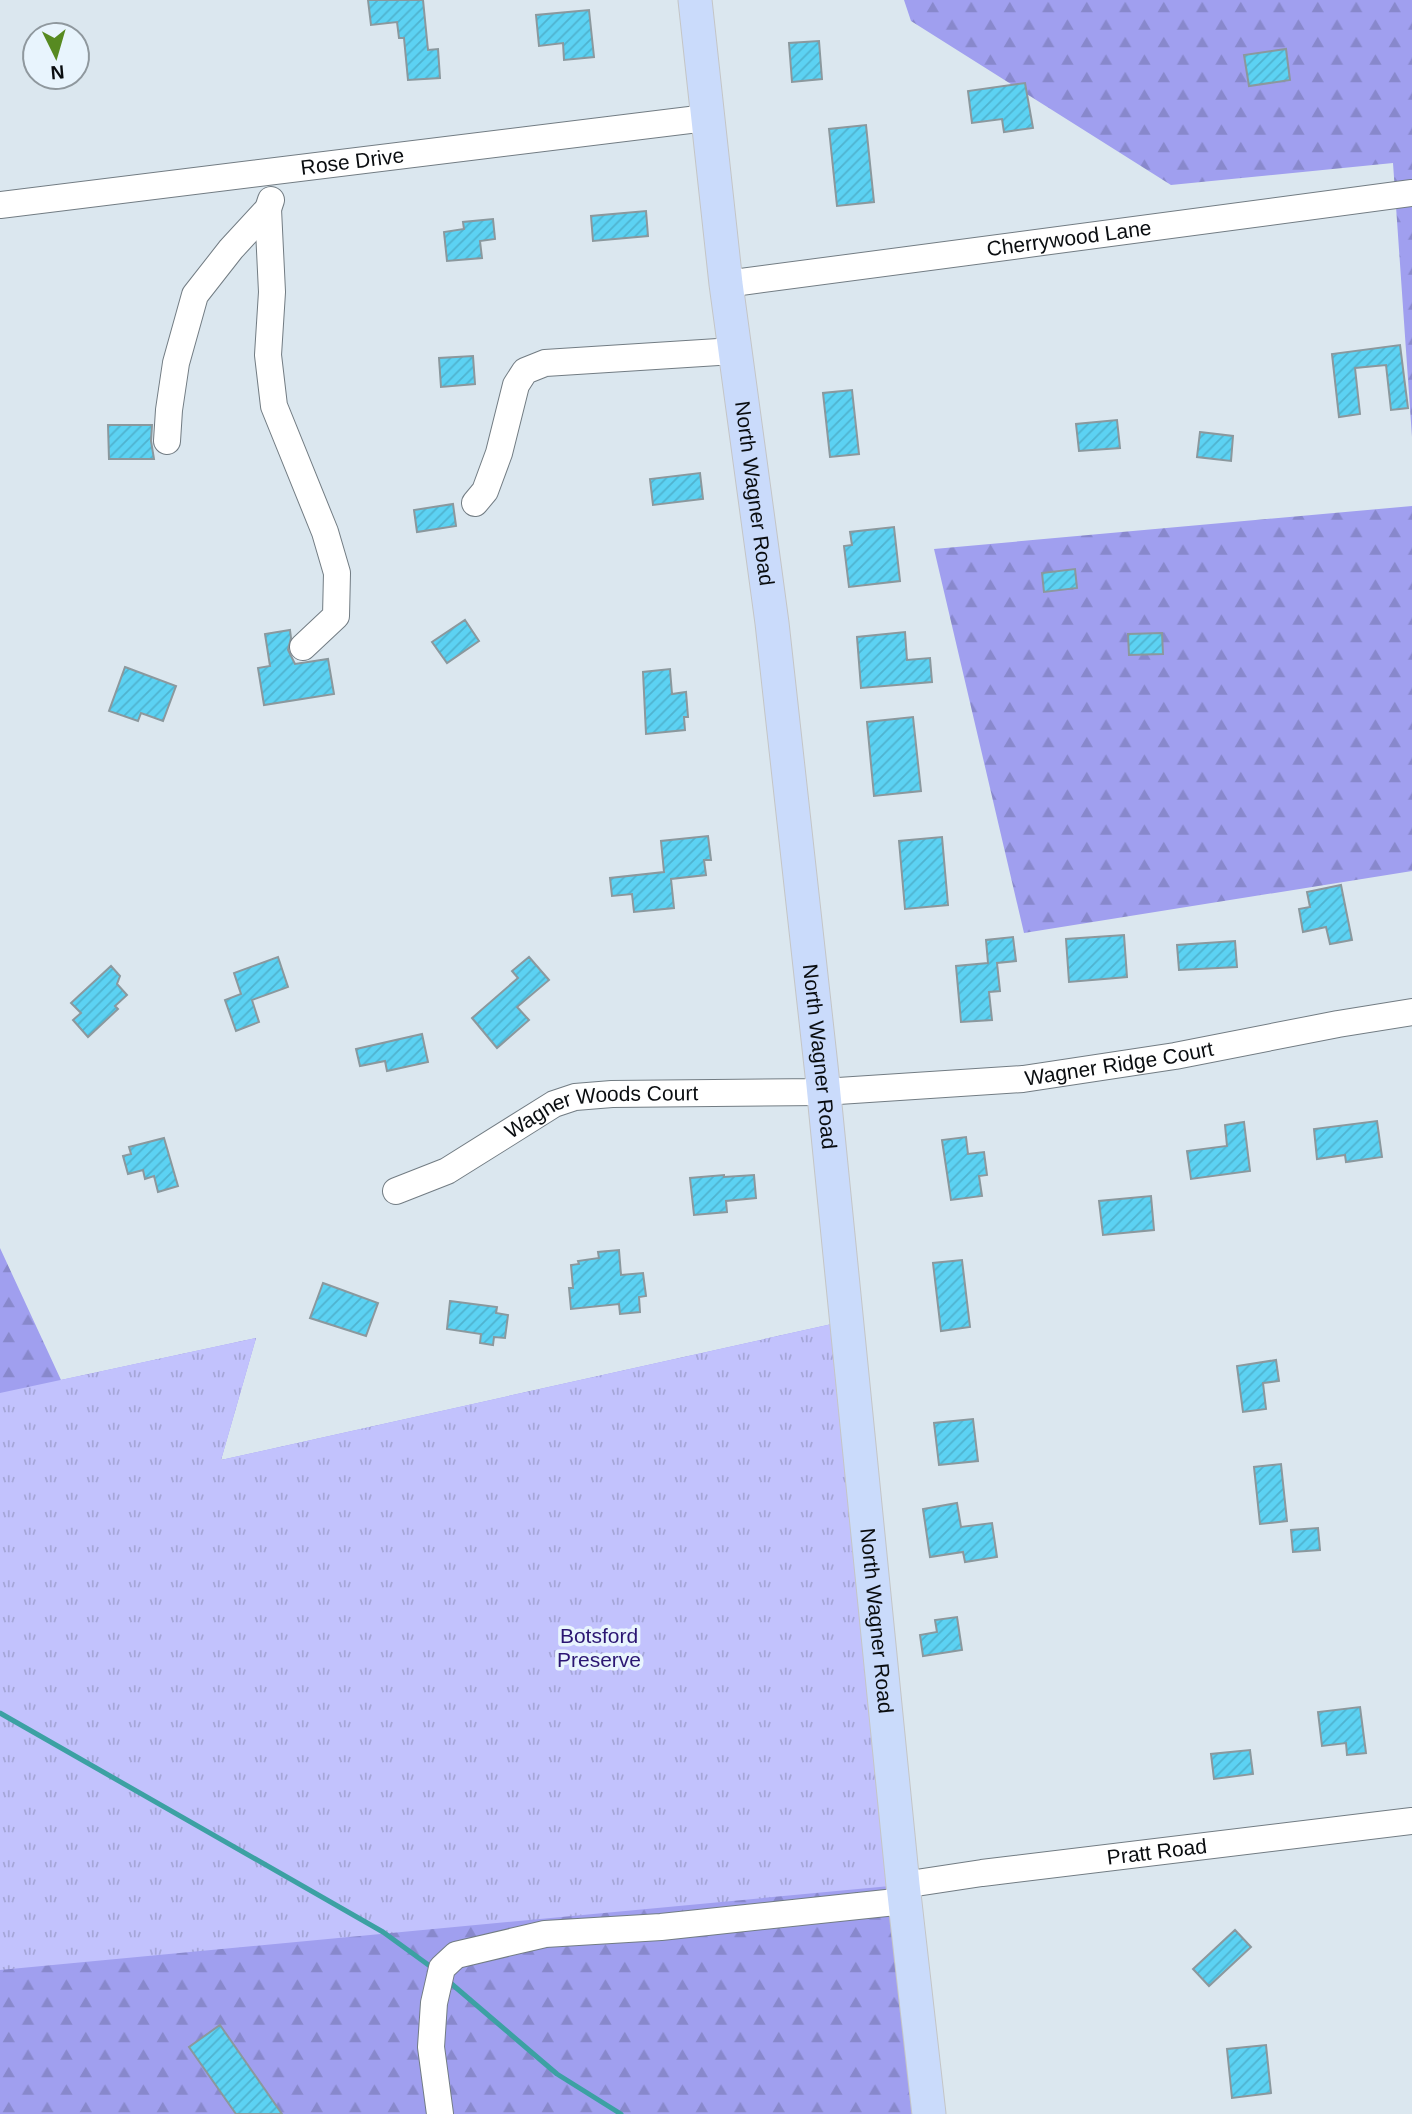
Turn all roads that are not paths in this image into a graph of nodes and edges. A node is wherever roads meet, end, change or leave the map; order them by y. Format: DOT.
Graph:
graph roads {
  1 [pos="695,0"];
  2 [pos="706,118"];
  3 [pos="279,172"];
  4 [pos="1412,193"];
  5 [pos="0,205"];
  6 [pos="268,209"];
  7 [pos="726,284"];
  8 [pos="734,351"];
  9 [pos="167,441"];
  10 [pos="475,503"];
  11 [pos="303,647"];
  12 [pos="1412,1012"];
  13 [pos="824,1092"];
  14 [pos="396,1191"];
  15 [pos="1412,1821"];
  16 [pos="904,1893"];
  17 [pos="440,2114"];
  18 [pos="929,2114"];
  1 -- 2 [label="main road, North Wagner Road"];
  2 -- 3 [label="street, Rose Drive"];
  2 -- 7 [label="main road, North Wagner Road"];
  3 -- 5 [label="street, Rose Drive"];
  3 -- 6 [label="street"];
  4 -- 7 [label="street, Cherrywood Lane"];
  6 -- 9 [label="street"];
  6 -- 11 [label="street"];
  7 -- 8 [label="main road, North Wagner Road"];
  8 -- 10 [label="street"];
  8 -- 13 [label="main road, North Wagner Road"];
  12 -- 13 [label="street, Wagner Ridge Court"];
  13 -- 14 [label="street, Wagner Woods Court"];
  13 -- 16 [label="main road, North Wagner Road"];
  15 -- 16 [label="street, Pratt Road"];
  16 -- 17 [label="street, Pratt Road"];
  16 -- 18 [label="main road, North Wagner Road"];
}
